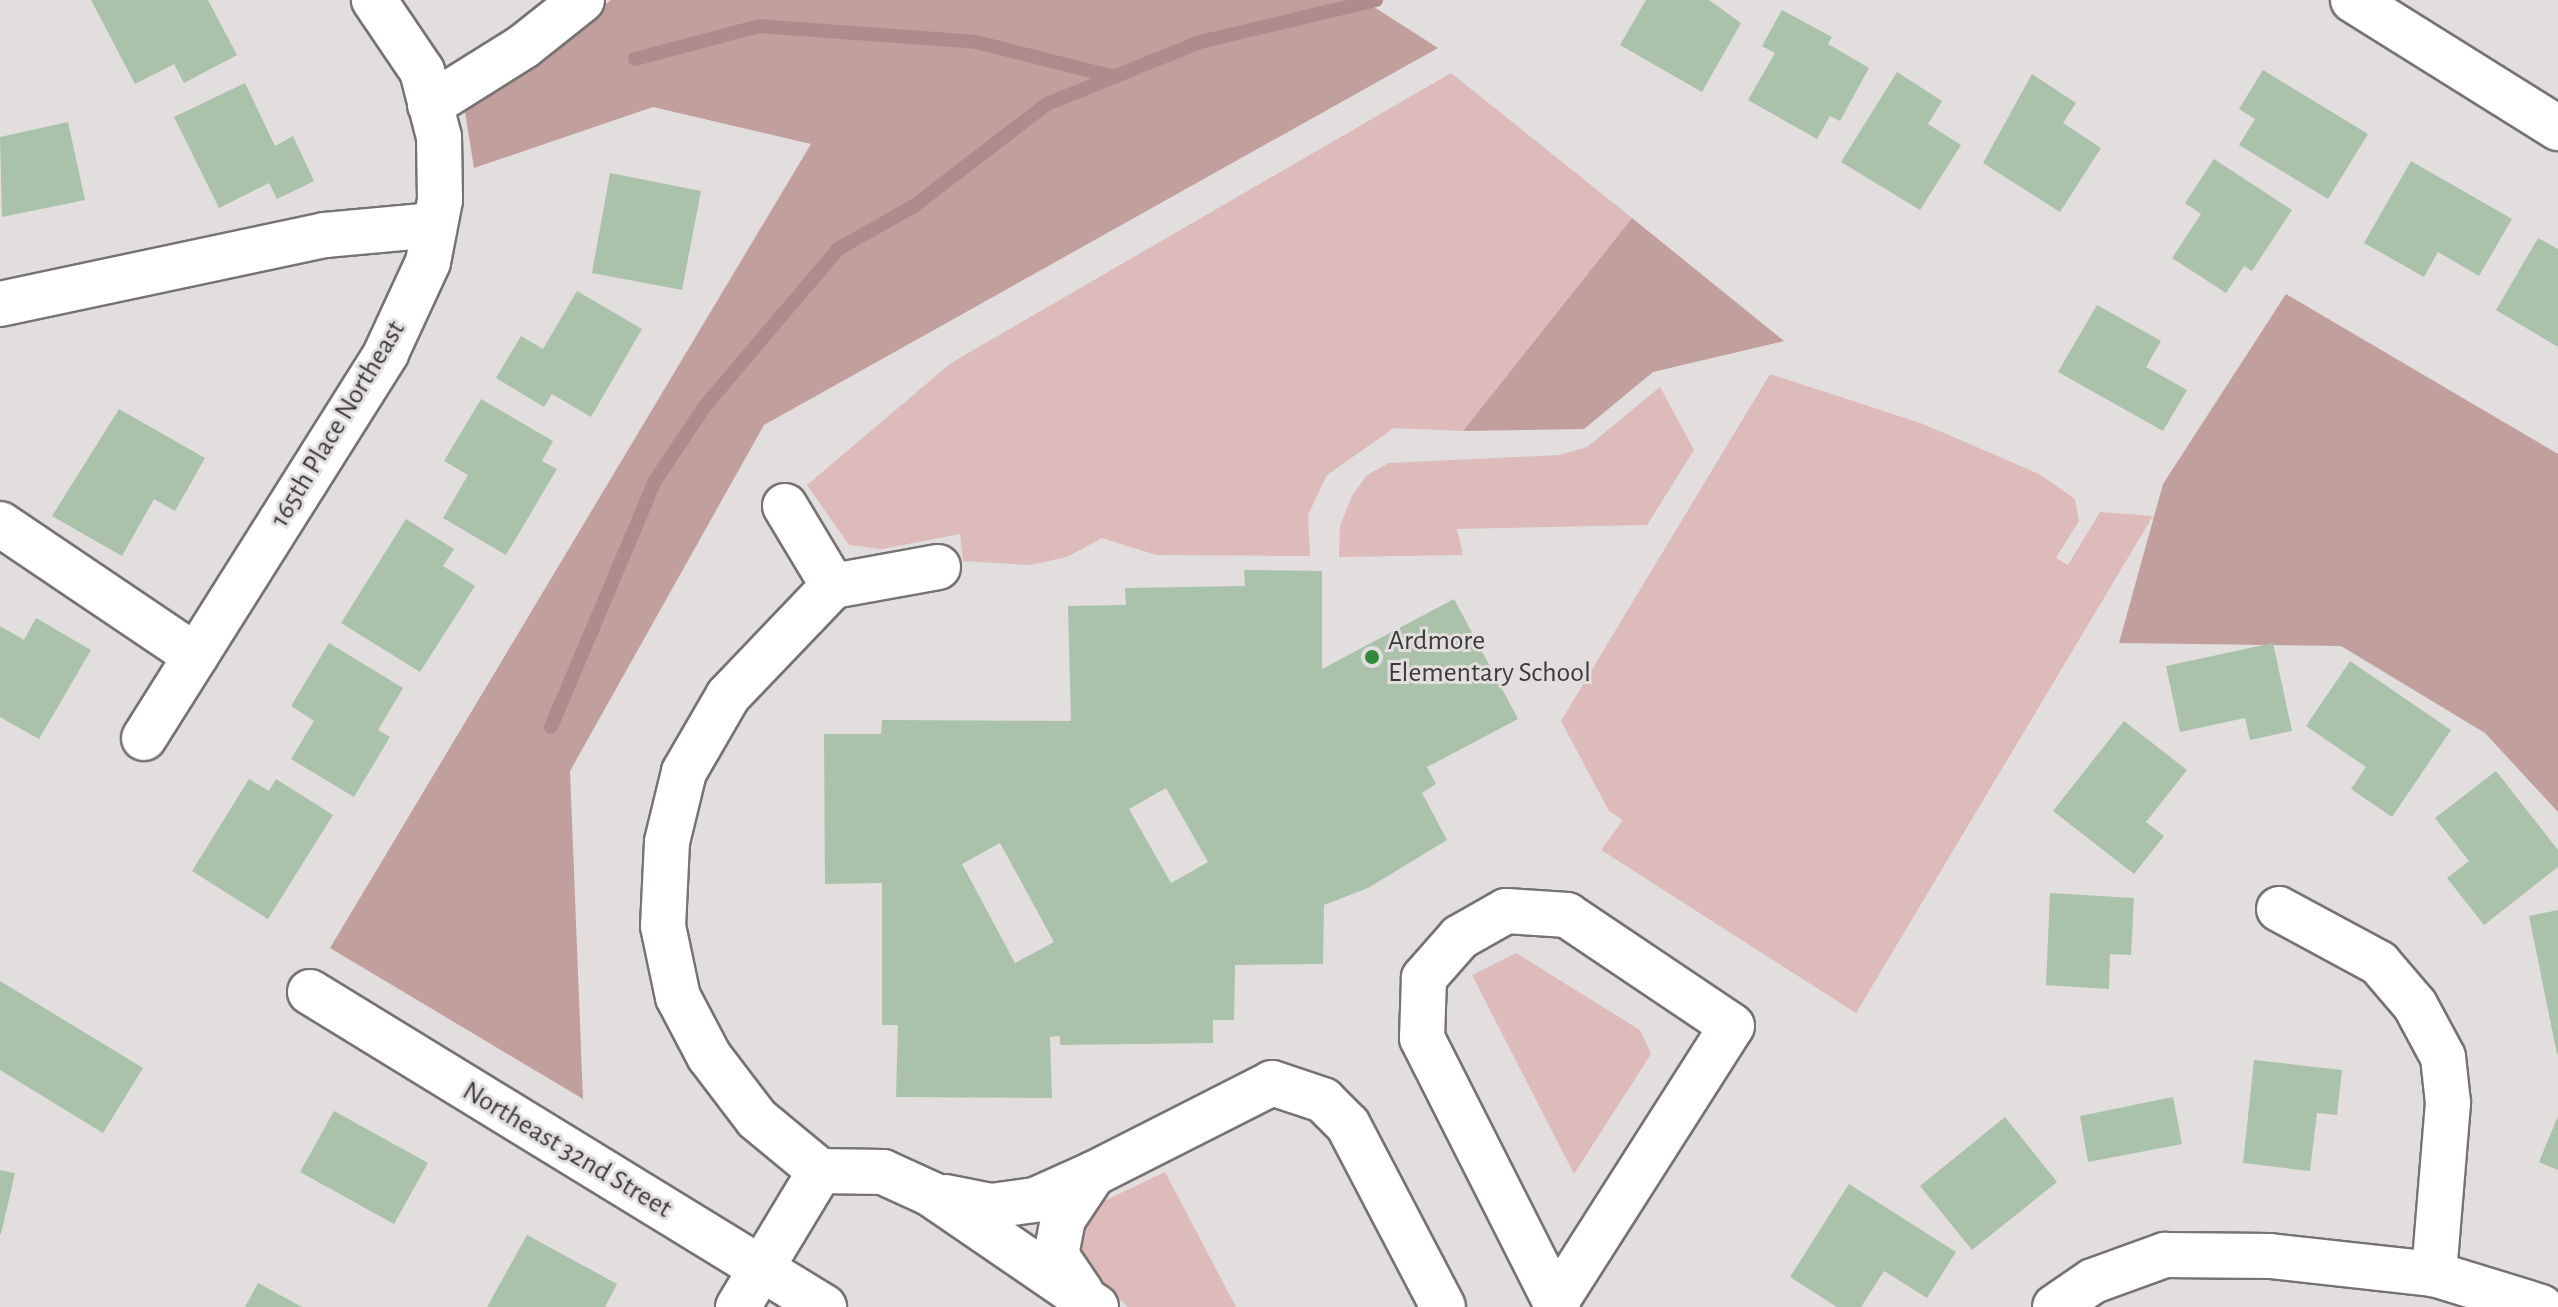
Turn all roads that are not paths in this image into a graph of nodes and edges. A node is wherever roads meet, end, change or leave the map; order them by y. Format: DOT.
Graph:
graph roads {
  1 [pos="374,0"];
  2 [pos="582,0"];
  3 [pos="2353,0"];
  4 [pos="430,105"];
  5 [pos="2558,128"];
  6 [pos="435,225"];
  7 [pos="0,304"];
  8 [pos="785,506"];
  9 [pos="0,524"];
  10 [pos="938,567"];
  11 [pos="833,586"];
  12 [pos="196,656"];
  13 [pos="144,738"];
  14 [pos="2279,909"];
  15 [pos="310,992"];
  16 [pos="820,1171"];
  17 [pos="1093,1174"];
  18 [pos="931,1194"];
  19 [pos="761,1268"];
  20 [pos="2434,1274"];
  21 [pos="1091,1302"];
  22 [pos="1557,1304"];
  23 [pos="738,1307"];
  24 [pos="824,1307"];
  25 [pos="1443,1307"];
  26 [pos="2055,1307"];
  27 [pos="2541,1307"];
  1 -- 4 [label="street, 165th Place Northeast"];
  2 -- 4 [label="street"];
  3 -- 5 [label="street"];
  4 -- 6 [label="street, 165th Place Northeast"];
  6 -- 7 [label="street"];
  6 -- 12 [label="street, 165th Place Northeast"];
  8 -- 11 [label="street"];
  9 -- 12 [label="street"];
  10 -- 11 [label="street"];
  11 -- 16 [label="street"];
  12 -- 13 [label="street, 165th Place Northeast"];
  14 -- 20 [label="street"];
  15 -- 19 [label="street, Northeast 32nd Street"];
  16 -- 18 [label="street"];
  16 -- 19 [label="street"];
  17 -- 18 [label="street"];
  17 -- 21 [label="street"];
  17 -- 25 [label="street"];
  18 -- 21 [label="street"];
  19 -- 23 [label="street"];
  19 -- 24 [label="street, Northeast 32nd Street"];
  20 -- 26 [label="street"];
  20 -- 27 [label="street"];
  22 -- 22 [label="street"];
}
